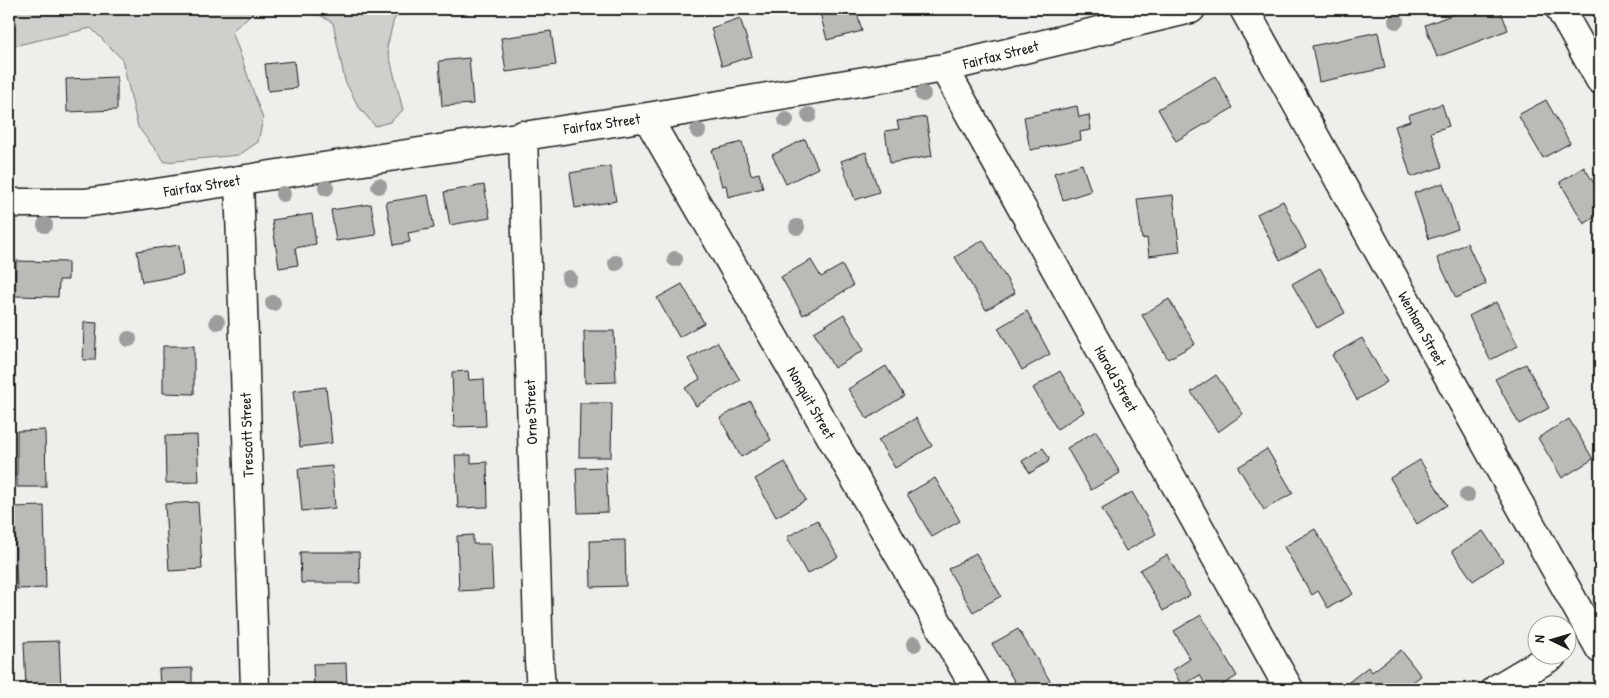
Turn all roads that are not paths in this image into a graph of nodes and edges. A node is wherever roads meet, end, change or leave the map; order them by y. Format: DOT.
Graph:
graph roads {
  1 [pos="1191,9"];
  2 [pos="1244,9"];
  3 [pos="1560,9"];
  4 [pos="944,68"];
  5 [pos="1600,80"];
  6 [pos="647,117"];
  7 [pos="523,135"];
  8 [pos="239,180"];
  9 [pos="9,203"];
  10 [pos="1597,636"];
  11 [pos="1576,643"];
  12 [pos="1535,666"];
  13 [pos="255,689"];
  14 [pos="541,689"];
  15 [pos="976,689"];
  16 [pos="1289,689"];
  17 [pos="1496,689"];
  1 -- 4 [label="street, Fairfax Street"];
  2 -- 10 [label="street, Wenham Street"];
  3 -- 5 [label="street"];
  4 -- 6 [label="street, Fairfax Street"];
  4 -- 16 [label="street, Harold Street"];
  6 -- 7 [label="street, Fairfax Street"];
  6 -- 15 [label="street, Nonquit Street"];
  7 -- 8 [label="street, Fairfax Street"];
  7 -- 14 [label="street, Orne Street"];
  8 -- 9 [label="street, Fairfax Street"];
  8 -- 13 [label="street, Trescott Street"];
  10 -- 11 [label="street"];
  12 -- 17 [label="street"];
}
